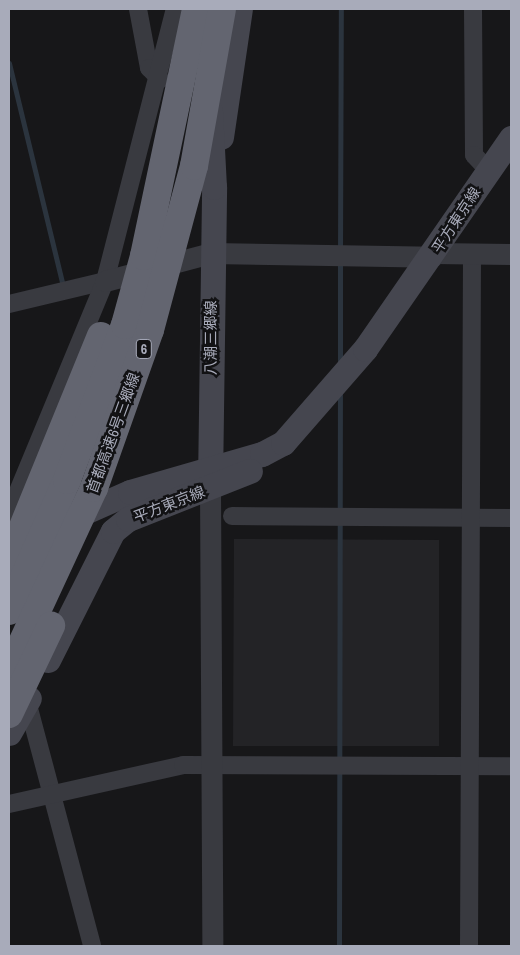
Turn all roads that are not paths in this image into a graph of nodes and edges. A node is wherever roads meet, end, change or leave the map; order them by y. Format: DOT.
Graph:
graph roads {
  1 [pos="138,9"];
  2 [pos="175,9"];
  3 [pos="191,9"];
  4 [pos="196,9"];
  5 [pos="205,9"];
  6 [pos="222,9"];
  7 [pos="240,9"];
  8 [pos="473,9"];
  9 [pos="160,78"];
  10 [pos="511,138"];
  11 [pos="194,166"];
  12 [pos="488,171"];
  13 [pos="214,187"];
  14 [pos="211,253"];
  15 [pos="472,254"];
  16 [pos="511,254"];
  17 [pos="433,255"];
  18 [pos="105,281"];
  19 [pos="9,304"];
  20 [pos="211,478"];
  21 [pos="9,513"];
  22 [pos="232,516"];
  23 [pos="470,518"];
  24 [pos="511,518"];
  25 [pos="9,561"];
  26 [pos="9,589"];
  27 [pos="9,611"];
  28 [pos="9,671"];
  29 [pos="18,708"];
  30 [pos="9,733"];
  31 [pos="213,764"];
  32 [pos="469,765"];
  33 [pos="511,766"];
  34 [pos="54,794"];
  35 [pos="9,804"];
  36 [pos="92,946"];
  37 [pos="212,946"];
  38 [pos="469,946"];
  1 -- 9 [label="street"];
  2 -- 9 [label="street"];
  3 -- 25 [label="highway, bridge"];
  4 -- 27 [label="highway, 首都高速6号三郷線 / 6, bridge"];
  5 -- 13 [label="main road, 八潮三郷線"];
  6 -- 11 [label="highway, 首都高速6号三郷線 / 6, bridge"];
  7 -- 13 [label="main road, 八潮三郷線"];
  8 -- 12 [label="street"];
  9 -- 18 [label="street"];
  10 -- 12 [label="main road, 平方東京線"];
  11 -- 28 [label="highway, 首都高速6号三郷線 / 6, bridge"];
  11 -- 29 [label="highway, bridge"];
  12 -- 17 [label="main road, 平方東京線"];
  13 -- 14 [label="main road, 八潮三郷線"];
  14 -- 17 [label="street"];
  14 -- 18 [label="street"];
  14 -- 20 [label="main road, 八潮三郷線"];
  15 -- 16 [label="street"];
  15 -- 17 [label="street"];
  15 -- 23 [label="street"];
  17 -- 20 [label="main road, 平方東京線"];
  18 -- 19 [label="street"];
  18 -- 21 [label="street"];
  20 -- 26 [label="main road, 平方東京線"];
  20 -- 29 [label="main road, 平方東京線"];
  20 -- 31 [label="street"];
  22 -- 23 [label="street"];
  23 -- 24 [label="street"];
  23 -- 32 [label="street"];
  29 -- 30 [label="main road, 平方東京線"];
  29 -- 34 [label="street"];
  31 -- 32 [label="street"];
  31 -- 34 [label="street"];
  31 -- 37 [label="street"];
  32 -- 33 [label="street"];
  32 -- 38 [label="street"];
  34 -- 35 [label="street"];
  34 -- 36 [label="street"];
}
